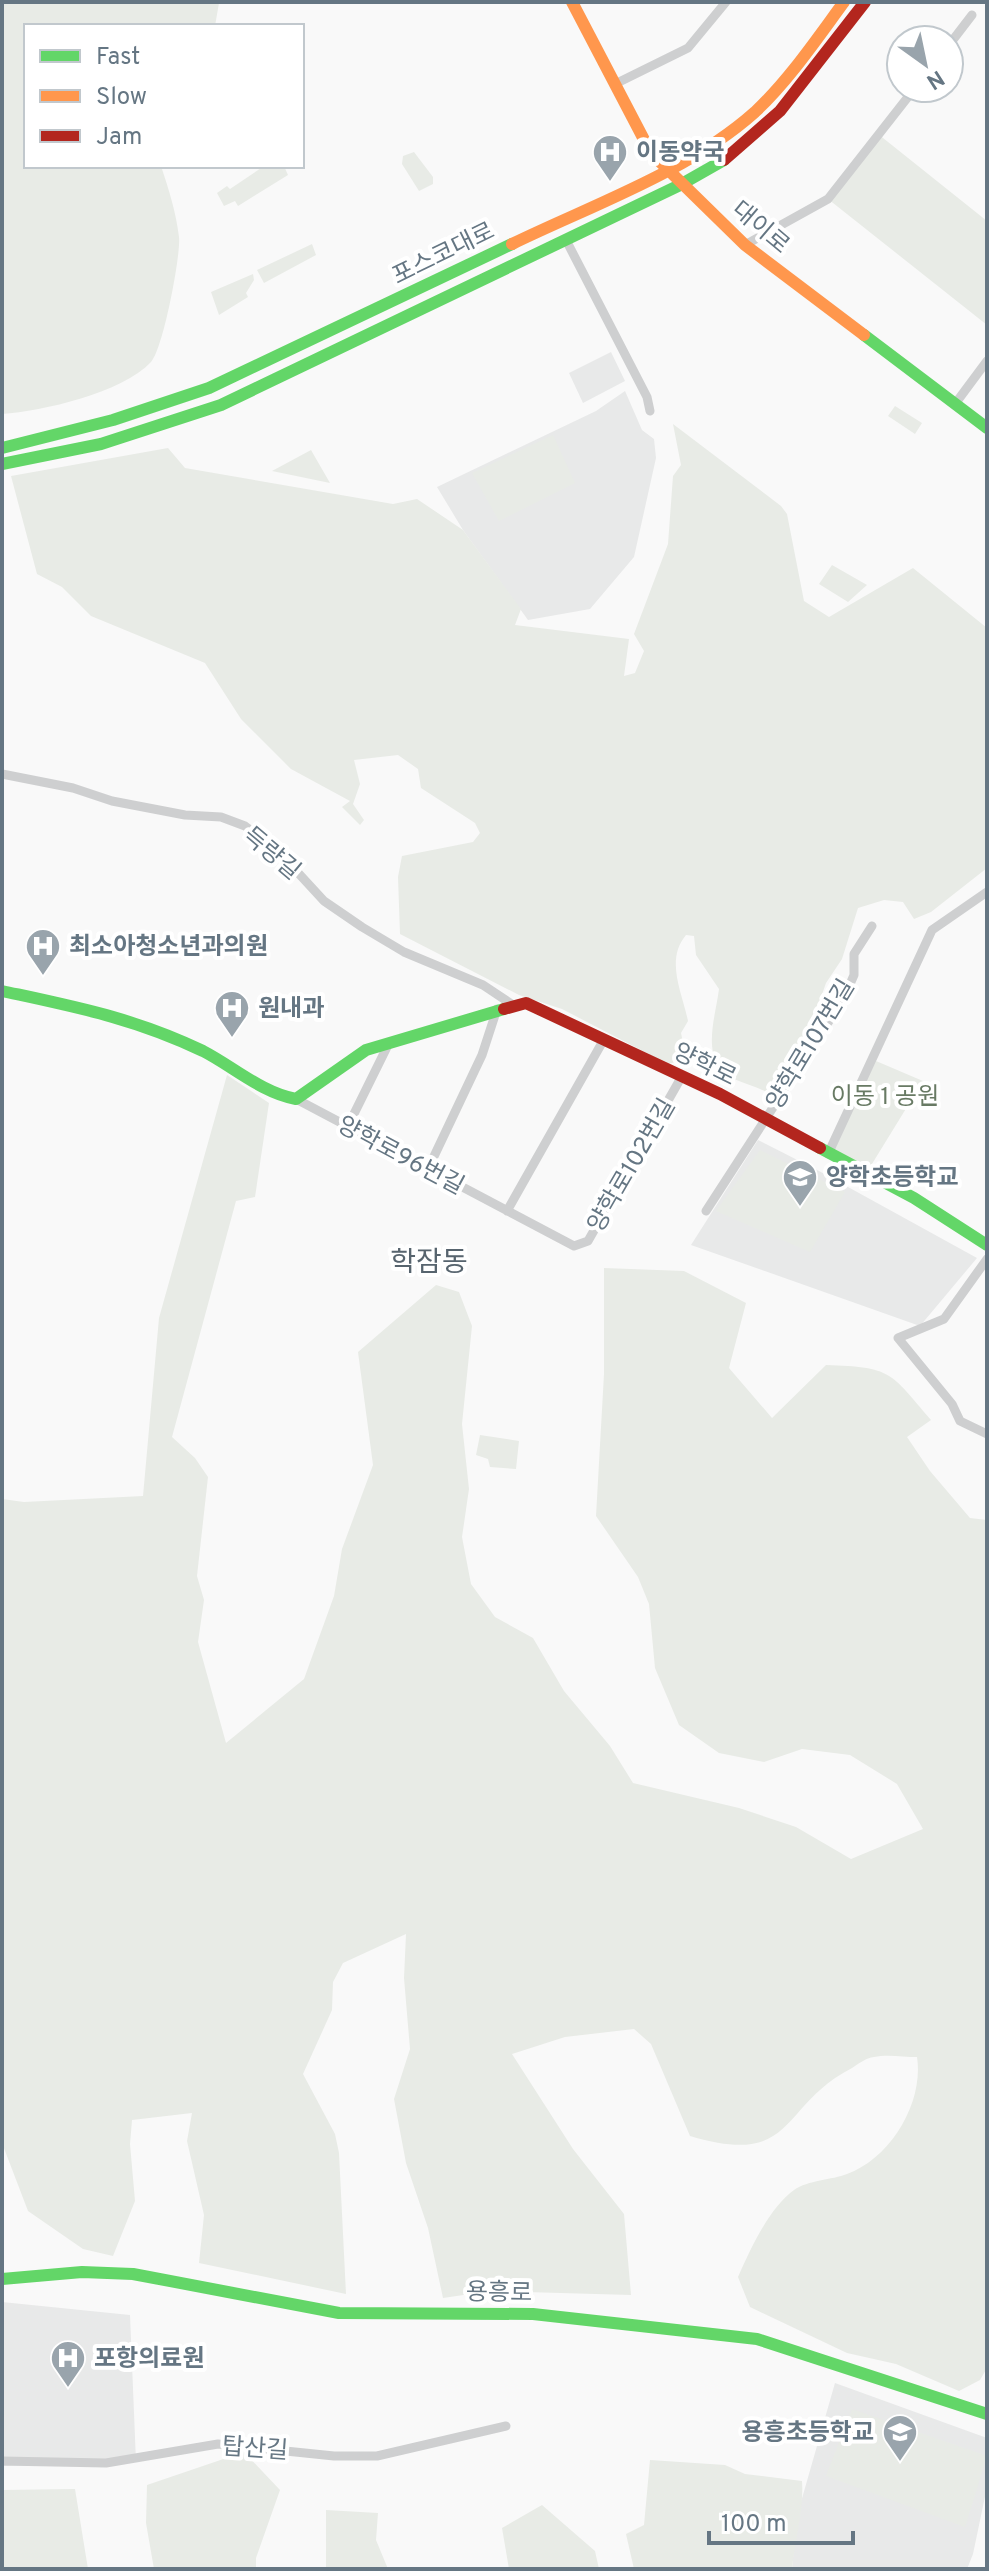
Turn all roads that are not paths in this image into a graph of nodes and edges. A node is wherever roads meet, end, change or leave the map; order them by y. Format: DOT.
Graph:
graph roads {
  1 [pos="572,2"];
  2 [pos="726,2"];
  3 [pos="844,2"];
  4 [pos="865,2"];
  5 [pos="972,15"];
  6 [pos="965,24"];
  7 [pos="615,84"];
  8 [pos="902,104"];
  9 [pos="665,169"];
  10 [pos="680,185"];
  11 [pos="566,240"];
  12 [pos="745,245"];
  13 [pos="499,250"];
  14 [pos="507,266"];
  15 [pos="987,361"];
  16 [pos="955,404"];
  17 [pos="650,411"];
  18 [pos="987,428"];
  19 [pos="2,448"];
  20 [pos="2,464"];
  21 [pos="2,774"];
  22 [pos="987,892"];
  23 [pos="872,926"];
  24 [pos="2,991"];
  25 [pos="513,1005"];
  26 [pos="497,1009"];
  27 [pos="603,1041"];
  28 [pos="388,1045"];
  29 [pos="682,1076"];
  30 [pos="296,1099"];
  31 [pos="765,1119"];
  32 [pos="348,1126"];
  33 [pos="828,1154"];
  34 [pos="428,1169"];
  35 [pos="507,1211"];
  36 [pos="706,1211"];
  37 [pos="987,1245"];
  38 [pos="574,1246"];
  39 [pos="987,1259"];
  40 [pos="987,1434"];
  41 [pos="2,2279"];
  42 [pos="987,2414"];
  43 [pos="506,2426"];
  44 [pos="2,2461"];
  1 -- 7 [label="street, 대이로"];
  2 -- 7 [label="street"];
  3 -- 9 [label="street, 포스코대로"];
  4 -- 10 [label="street, 포스코대로"];
  5 -- 6 [label="street"];
  7 -- 9 [label="street, 대이로"];
  8 -- 12 [label="street"];
  9 -- 10 [label="street, 대이로"];
  9 -- 13 [label="street, 포스코대로"];
  10 -- 11 [label="street, 포스코대로"];
  10 -- 12 [label="street, 대이로"];
  11 -- 14 [label="street, 포스코대로"];
  11 -- 17 [label="street"];
  12 -- 16 [label="street, 대이로"];
  13 -- 14 [label="street"];
  13 -- 19 [label="street, 포스코대로"];
  14 -- 20 [label="street, 포스코대로"];
  15 -- 16 [label="street"];
  16 -- 18 [label="street, 대이로"];
  21 -- 25 [label="street, 득량길"];
  22 -- 33 [label="street"];
  23 -- 31 [label="street, 양학로107번길"];
  24 -- 30 [label="street"];
  25 -- 26 [label="street, 양학로"];
  25 -- 27 [label="street, 양학로"];
  26 -- 28 [label="street, 양학로"];
  26 -- 34 [label="street"];
  27 -- 29 [label="street, 양학로"];
  27 -- 35 [label="street"];
  28 -- 30 [label="street, 양학로"];
  28 -- 32 [label="street"];
  29 -- 31 [label="street, 양학로"];
  29 -- 38 [label="street, 양학로102번길"];
  30 -- 32 [label="street, 양학로96번길"];
  31 -- 33 [label="street, 양학로"];
  31 -- 36 [label="street, 양학로107번길"];
  32 -- 34 [label="street, 양학로96번길"];
  33 -- 37 [label="street, 양학로"];
  34 -- 35 [label="street, 양학로96번길"];
  35 -- 38 [label="street, 양학로96번길"];
  39 -- 40 [label="street"];
  41 -- 42 [label="street, 용흥로"];
  43 -- 44 [label="street, 탑산길"];
}
